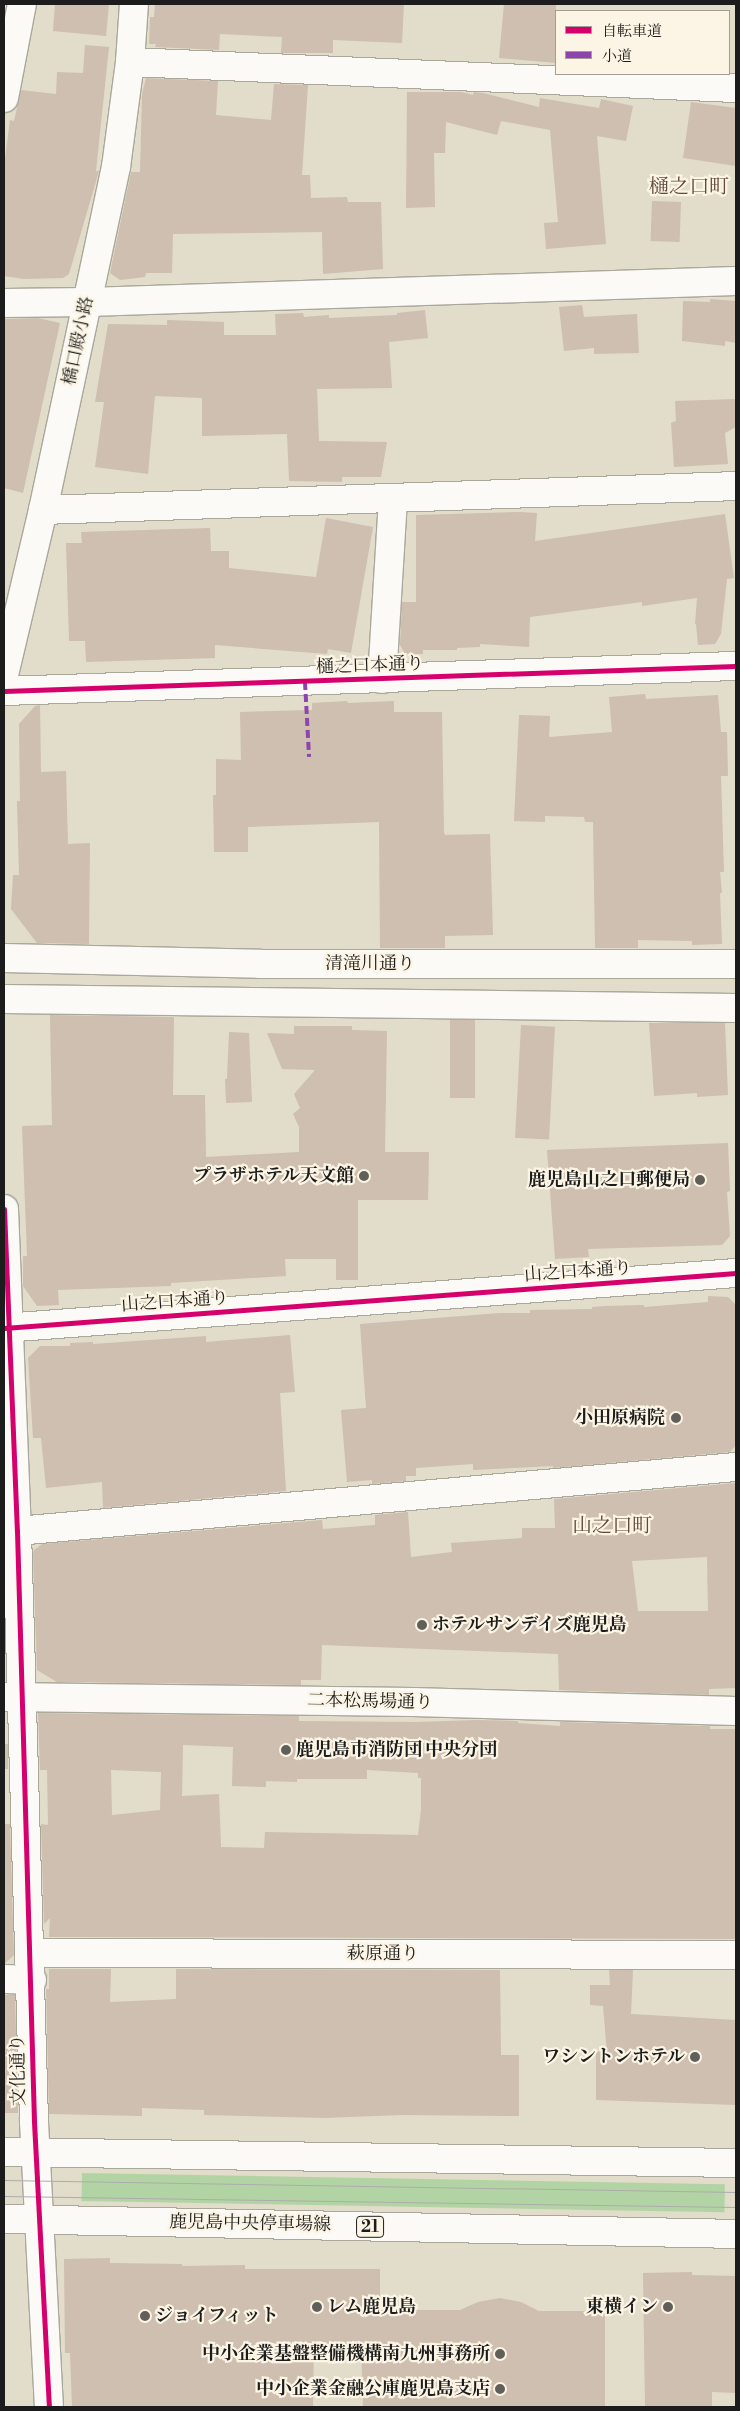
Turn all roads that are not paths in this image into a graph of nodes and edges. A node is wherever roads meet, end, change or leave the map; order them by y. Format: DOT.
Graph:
graph roads {
  1 [pos="22,4"];
  2 [pos="134,4"];
  3 [pos="130,62"];
  4 [pos="736,88"];
  5 [pos="4,98"];
  6 [pos="736,281"];
  7 [pos="88,302"];
  8 [pos="4,303"];
  9 [pos="736,486"];
  10 [pos="393,498"];
  11 [pos="43,510"];
  12 [pos="736,666"];
  13 [pos="4,675"];
  14 [pos="382,679"];
  15 [pos="4,691"];
  16 [pos="4,958"];
  17 [pos="260,964"];
  18 [pos="497,964"];
  19 [pos="736,964"];
  20 [pos="4,999"];
  21 [pos="258,1002"];
  22 [pos="494,1005"];
  23 [pos="736,1008"];
  24 [pos="4,1209"];
  25 [pos="736,1273"];
  26 [pos="6,1328"];
  27 [pos="736,1467"];
  28 [pos="17,1531"];
  29 [pos="13,1698"];
  30 [pos="736,1711"];
  31 [pos="30,1953"];
  32 [pos="736,1955"];
  33 [pos="4,1979"];
  34 [pos="32,1980"];
  35 [pos="4,2152"];
  36 [pos="36,2153"];
  37 [pos="736,2163"];
  38 [pos="4,2219"];
  39 [pos="40,2220"];
  40 [pos="736,2234"];
  41 [pos="49,2407"];
  1 -- 5 [label="street"];
  2 -- 3 [label="street, 橋口殿小路"];
  3 -- 4 [label="street"];
  3 -- 7 [label="street, 橋口殿小路"];
  6 -- 7 [label="street"];
  7 -- 8 [label="street"];
  7 -- 11 [label="street, 橋口殿小路"];
  9 -- 10 [label="street"];
  10 -- 11 [label="street"];
  10 -- 14 [label="street"];
  11 -- 13 [label="street, 橋口殿小路"];
  12 -- 14 [label="street, 樋之口本通り"];
  14 -- 15 [label="street, 樋之口本通り"];
  16 -- 17 [label="street, 清滝川通り"];
  17 -- 18 [label="street, 清滝川通り"];
  17 -- 21 [label="street"];
  18 -- 19 [label="street, 清滝川通り"];
  18 -- 22 [label="street"];
  20 -- 21 [label="street"];
  21 -- 22 [label="street"];
  22 -- 23 [label="street"];
  24 -- 26 [label="street"];
  25 -- 26 [label="street, 山之口本通り"];
  26 -- 28 [label="street, 文化通り"];
  27 -- 28 [label="street"];
  28 -- 29 [label="street, 文化通り"];
  29 -- 30 [label="street, 二本松馬場通り"];
  29 -- 31 [label="street, 文化通り"];
  31 -- 32 [label="street, 萩原通り"];
  31 -- 34 [label="street, 文化通り"];
  33 -- 34 [label="street"];
  34 -- 36 [label="street, 文化通り"];
  35 -- 36 [label="street"];
  36 -- 37 [label="street"];
  36 -- 39 [label="street, 文化通り"];
  38 -- 39 [label="street, 鹿児島中央停車場線 / 21"];
  39 -- 40 [label="street, 鹿児島中央停車場線 / 21"];
  39 -- 41 [label="street, 文化通り"];
}
